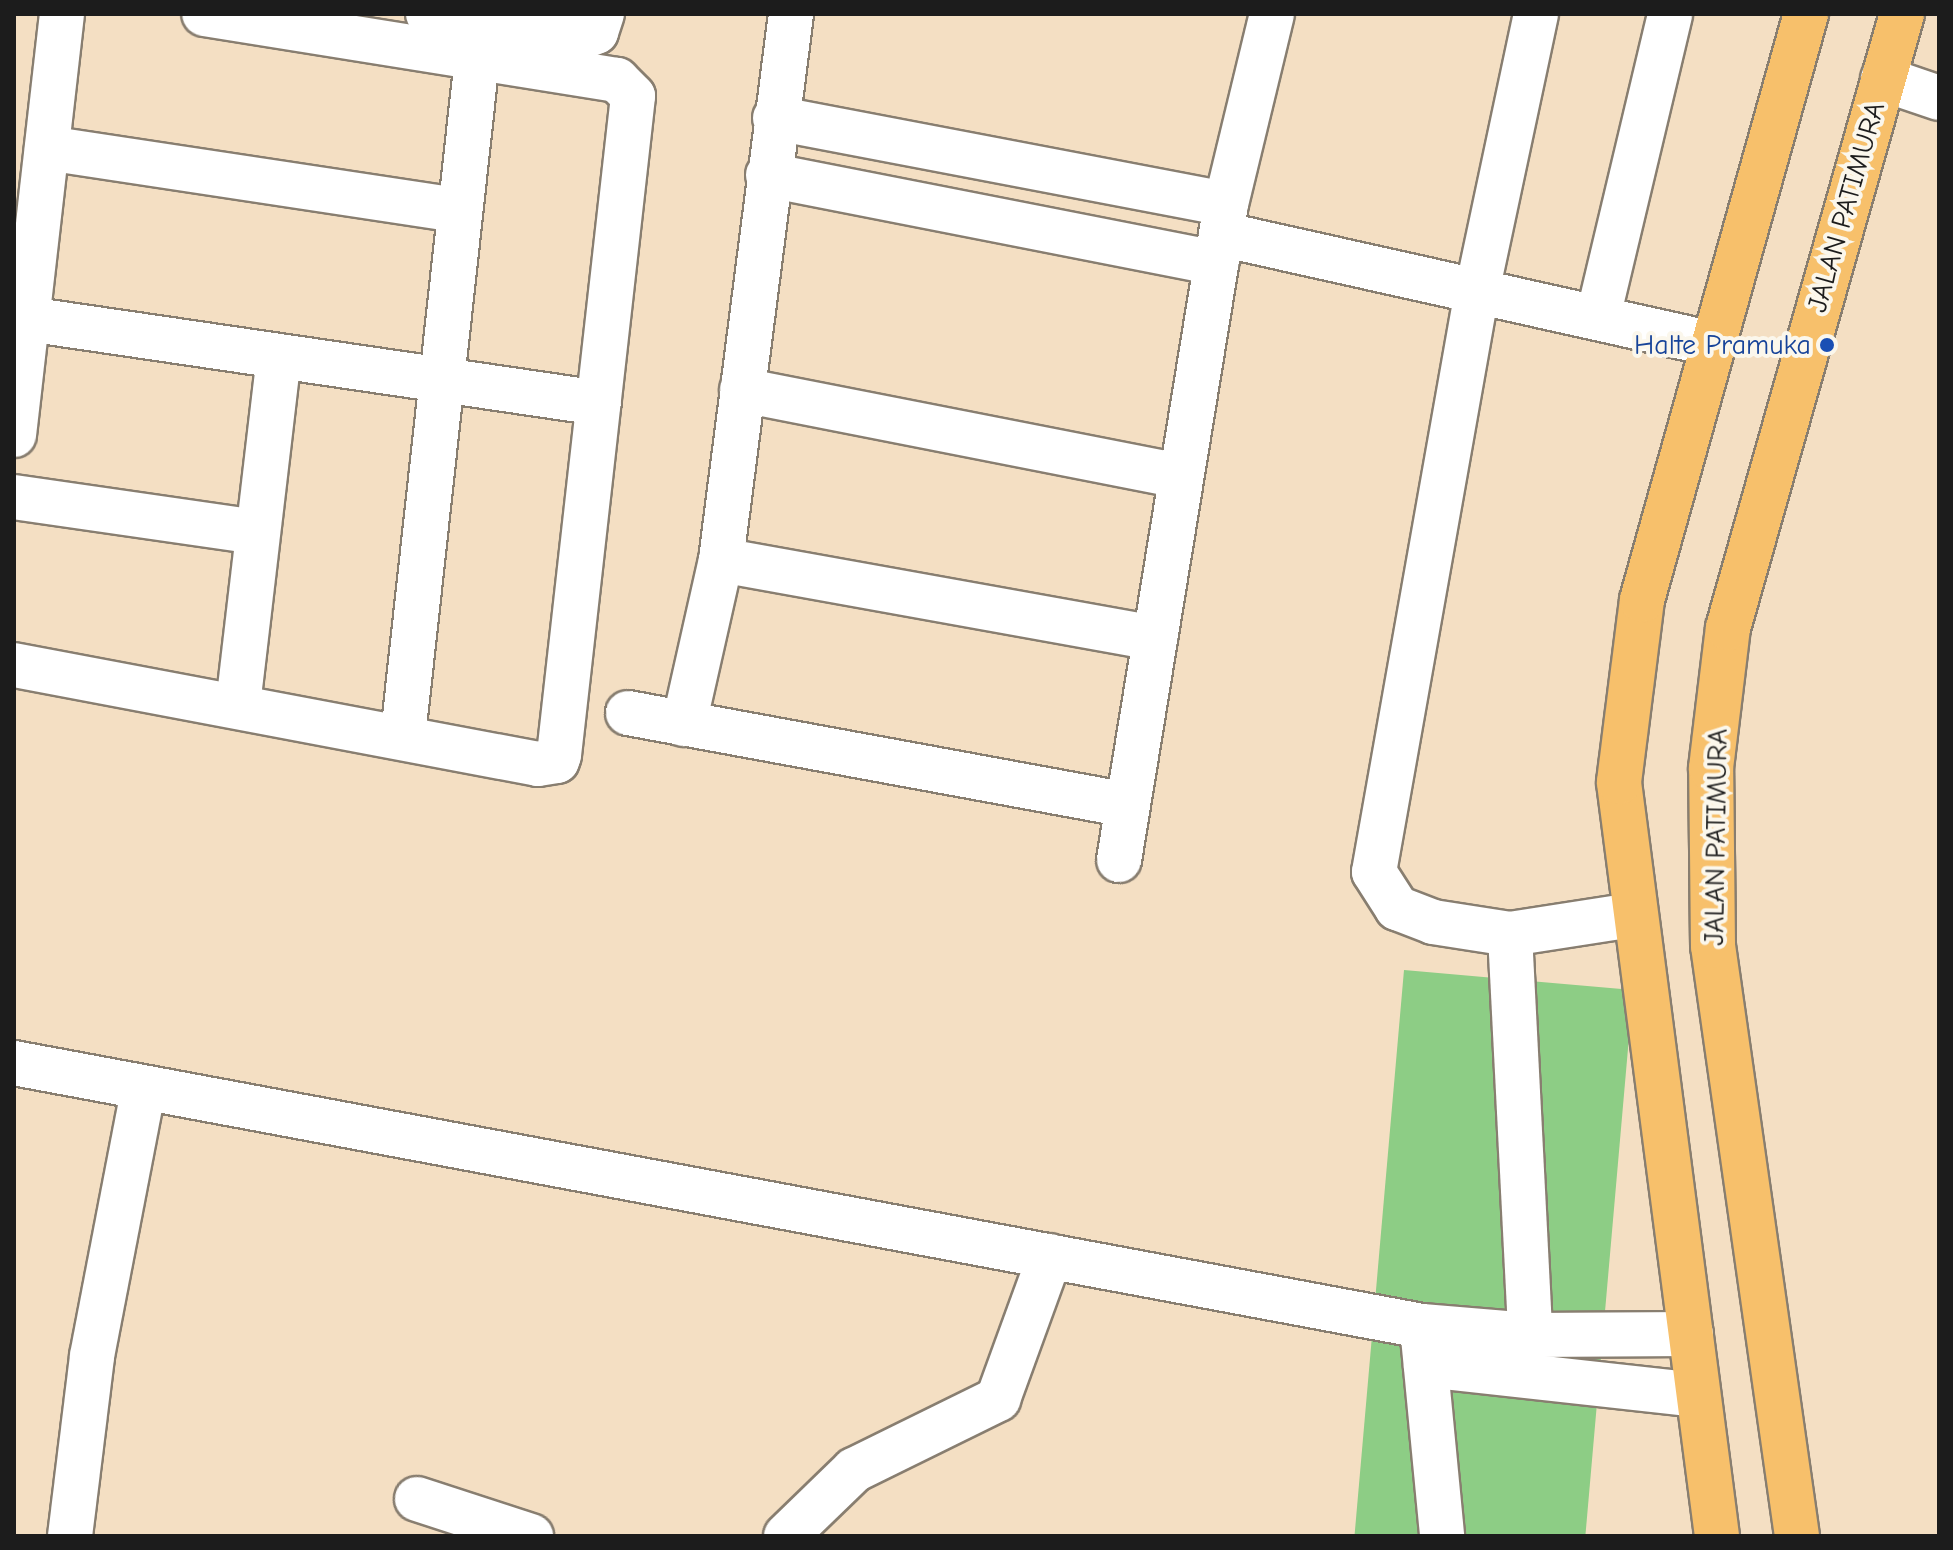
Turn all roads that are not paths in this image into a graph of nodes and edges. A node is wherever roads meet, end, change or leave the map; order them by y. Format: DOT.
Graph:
graph roads {
  1 [pos="62,14"];
  2 [pos="428,14"];
  3 [pos="602,14"];
  4 [pos="791,14"];
  5 [pos="1272,14"];
  6 [pos="1536,14"];
  7 [pos="1670,14"];
  8 [pos="1806,14"];
  9 [pos="1902,14"];
  10 [pos="220,15"];
  11 [pos="477,59"];
  12 [pos="1883,79"];
  13 [pos="1939,98"];
  14 [pos="775,118"];
  15 [pos="47,148"];
  16 [pos="768,175"];
  17 [pos="458,210"];
  18 [pos="1221,234"];
  19 [pos="1477,291"];
  20 [pos="1598,317"];
  21 [pos="21,318"];
  22 [pos="1713,344"];
  23 [pos="279,356"];
  24 [pos="440,380"];
  25 [pos="742,390"];
  26 [pos="599,403"];
  27 [pos="14,435"];
  28 [pos="1181,476"];
  29 [pos="14,497"];
  30 [pos="258,532"];
  31 [pos="721,560"];
  32 [pos="1155,638"];
  33 [pos="14,665"];
  34 [pos="238,705"];
  35 [pos="628,713"];
  36 [pos="684,724"];
  37 [pos="403,735"];
  38 [pos="1128,805"];
  39 [pos="1119,860"];
  40 [pos="1633,915"];
  41 [pos="1510,934"];
  42 [pos="14,1063"];
  43 [pos="143,1090"];
  44 [pos="1050,1256"];
  45 [pos="1691,1334"];
  46 [pos="1530,1335"];
  47 [pos="1424,1346"];
  48 [pos="1697,1395"];
  49 [pos="417,1499"];
  50 [pos="70,1536"];
  51 [pos="531,1536"];
  52 [pos="786,1536"];
  53 [pos="1442,1536"];
  54 [pos="1717,1536"];
  55 [pos="1797,1536"];
  1 -- 15 [label="street"];
  2 -- 3 [label="street"];
  4 -- 14 [label="street"];
  5 -- 18 [label="street"];
  6 -- 19 [label="street"];
  7 -- 20 [label="street"];
  8 -- 22 [label="highway"];
  9 -- 12 [label="highway, JALAN PATIMURA"];
  10 -- 11 [label="street"];
  11 -- 17 [label="street"];
  11 -- 26 [label="street"];
  12 -- 13 [label="street"];
  12 -- 55 [label="highway, JALAN PATIMURA"];
  14 -- 16 [label="street"];
  14 -- 18 [label="street"];
  15 -- 17 [label="street"];
  15 -- 21 [label="street"];
  16 -- 18 [label="street"];
  16 -- 25 [label="street"];
  17 -- 24 [label="street"];
  18 -- 19 [label="street"];
  18 -- 28 [label="street"];
  19 -- 20 [label="street"];
  19 -- 41 [label="street"];
  20 -- 22 [label="street"];
  21 -- 23 [label="street"];
  21 -- 27 [label="street"];
  22 -- 40 [label="highway"];
  23 -- 24 [label="street"];
  23 -- 30 [label="street"];
  24 -- 26 [label="street"];
  24 -- 37 [label="street"];
  25 -- 28 [label="street"];
  25 -- 31 [label="street"];
  26 -- 37 [label="street"];
  28 -- 32 [label="street"];
  29 -- 30 [label="street"];
  30 -- 34 [label="street"];
  31 -- 32 [label="street"];
  31 -- 36 [label="street"];
  32 -- 38 [label="street"];
  33 -- 34 [label="street"];
  34 -- 37 [label="street"];
  35 -- 36 [label="street"];
  36 -- 38 [label="street"];
  38 -- 39 [label="street"];
  40 -- 41 [label="street"];
  40 -- 45 [label="highway"];
  41 -- 46 [label="street"];
  42 -- 43 [label="street"];
  43 -- 44 [label="street"];
  43 -- 50 [label="street"];
  44 -- 47 [label="street"];
  44 -- 52 [label="street"];
  45 -- 46 [label="street"];
  45 -- 48 [label="highway"];
  46 -- 47 [label="street"];
  47 -- 48 [label="street"];
  47 -- 53 [label="street"];
  48 -- 54 [label="highway"];
  49 -- 51 [label="street"];
}
